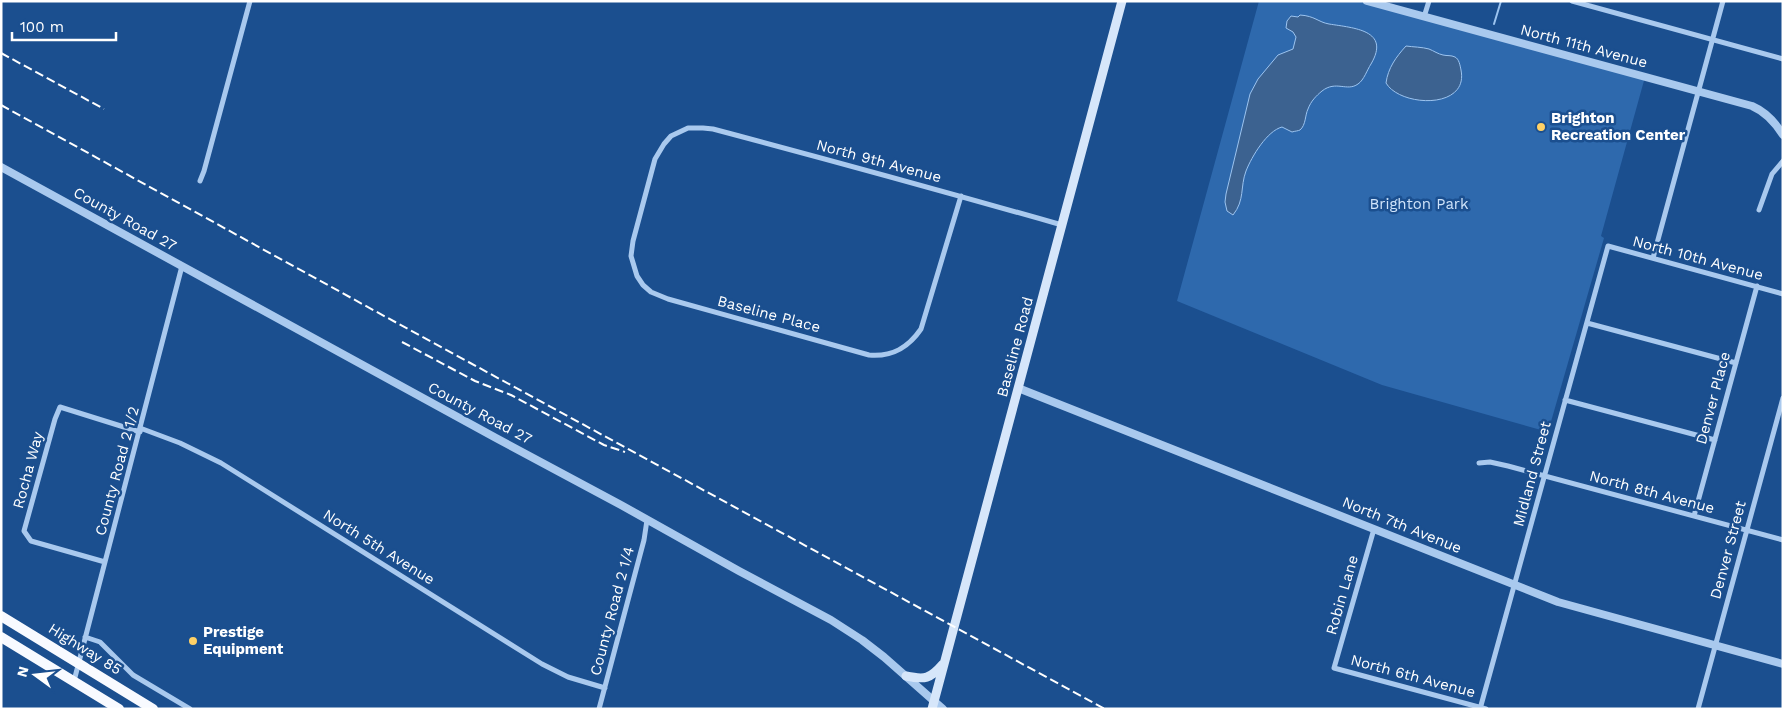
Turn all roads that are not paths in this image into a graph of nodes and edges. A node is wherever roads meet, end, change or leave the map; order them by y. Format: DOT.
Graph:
graph roads {
  1 [pos="250,1"];
  2 [pos="1122,1"];
  3 [pos="1367,1"];
  4 [pos="1429,1"];
  5 [pos="1572,1"];
  6 [pos="1722,1"];
  7 [pos="1424,17"];
  8 [pos="1712,40"];
  9 [pos="1783,60"];
  10 [pos="1698,92"];
  11 [pos="688,128"];
  12 [pos="1783,135"];
  13 [pos="1783,161"];
  14 [pos="1,167"];
  15 [pos="200,181"];
  16 [pos="961,196"];
  17 [pos="1759,210"];
  18 [pos="1062,225"];
  19 [pos="1608,246"];
  20 [pos="1652,258"];
  21 [pos="182,266"];
  22 [pos="1757,286"];
  23 [pos="1783,294"];
  24 [pos="1586,323"];
  25 [pos="1736,364"];
  26 [pos="1018,388"];
  27 [pos="1783,398"];
  28 [pos="1565,400"];
  29 [pos="1780,417"];
  30 [pos="139,430"];
  31 [pos="1715,440"];
  32 [pos="1479,463"];
  33 [pos="1544,476"];
  34 [pos="1694,516"];
  35 [pos="648,520"];
  36 [pos="1374,529"];
  37 [pos="1746,530"];
  38 [pos="1783,540"];
  39 [pos="105,562"];
  40 [pos="1515,585"];
  41 [pos="1,616"];
  42 [pos="85,637"];
  43 [pos="1,638"];
  44 [pos="1715,646"];
  45 [pos="78,662"];
  46 [pos="944,662"];
  47 [pos="1783,664"];
  48 [pos="1334,668"];
  49 [pos="906,676"];
  50 [pos="74,681"];
  51 [pos="604,688"];
  52 [pos="933,705"];
  53 [pos="1482,708"];
  54 [pos="119,709"];
  55 [pos="153,709"];
  56 [pos="190,709"];
  57 [pos="599,709"];
  58 [pos="943,709"];
  59 [pos="1698,709"];
  1 -- 15 [label="street"];
  2 -- 18 [label="main road, Baseline Road"];
  3 -- 7 [label="street, North 11th Avenue"];
  4 -- 7 [label="street"];
  5 -- 8 [label="street"];
  6 -- 8 [label="street"];
  7 -- 10 [label="street, North 11th Avenue"];
  8 -- 9 [label="street"];
  8 -- 10 [label="street"];
  10 -- 12 [label="street, North 11th Avenue"];
  10 -- 20 [label="street"];
  11 -- 16 [label="street, North 9th Avenue"];
  11 -- 16 [label="street, Baseline Place"];
  13 -- 17 [label="street"];
  14 -- 21 [label="street, County Road 27"];
  16 -- 18 [label="street, North 9th Avenue"];
  18 -- 26 [label="main road, Baseline Road"];
  19 -- 20 [label="street, North 10th Avenue"];
  19 -- 24 [label="street, Midland Street"];
  20 -- 22 [label="street, North 10th Avenue"];
  21 -- 30 [label="street, County Road 2 1/2"];
  21 -- 35 [label="street, County Road 27"];
  22 -- 23 [label="street, North 10th Avenue"];
  22 -- 25 [label="street, Denver Place"];
  24 -- 25 [label="street"];
  24 -- 28 [label="street, Midland Street"];
  25 -- 31 [label="street, Denver Place"];
  26 -- 36 [label="street, North 7th Avenue"];
  26 -- 46 [label="main road, Baseline Road"];
  27 -- 29 [label="street, Denver Street"];
  28 -- 31 [label="street"];
  28 -- 33 [label="street, Midland Street"];
  29 -- 37 [label="street, Denver Street"];
  30 -- 39 [label="street, County Road 2 1/2"];
  30 -- 39 [label="street, Rocha Way"];
  30 -- 51 [label="street, North 5th Avenue"];
  31 -- 34 [label="street, Denver Place"];
  32 -- 33 [label="street, North 8th Avenue"];
  33 -- 34 [label="street, North 8th Avenue"];
  33 -- 40 [label="street, Midland Street"];
  34 -- 37 [label="street, North 8th Avenue"];
  35 -- 49 [label="street, County Road 27"];
  35 -- 51 [label="street, County Road 2 1/4"];
  36 -- 40 [label="street, North 7th Avenue"];
  36 -- 48 [label="street, Robin Lane"];
  37 -- 38 [label="street, North 8th Avenue"];
  37 -- 44 [label="street, Denver Street"];
  39 -- 42 [label="street, County Road 2 1/2"];
  40 -- 44 [label="street, North 7th Avenue"];
  40 -- 53 [label="street, Midland Street"];
  41 -- 45 [label="highway, Highway 85"];
  42 -- 45 [label="street, County Road 2 1/2"];
  42 -- 56 [label="street"];
  43 -- 50 [label="highway"];
  44 -- 47 [label="street, North 7th Avenue"];
  44 -- 59 [label="street, Denver Street"];
  45 -- 50 [label="street, County Road 2 1/2"];
  45 -- 55 [label="highway, Highway 85"];
  46 -- 49 [label="main road"];
  46 -- 52 [label="main road, Baseline Road"];
  48 -- 53 [label="street, North 6th Avenue"];
  49 -- 52 [label="street, County Road 27"];
  50 -- 54 [label="highway"];
  51 -- 57 [label="street, County Road 2 1/4"];
  52 -- 58 [label="street, County Road 27"];
}
